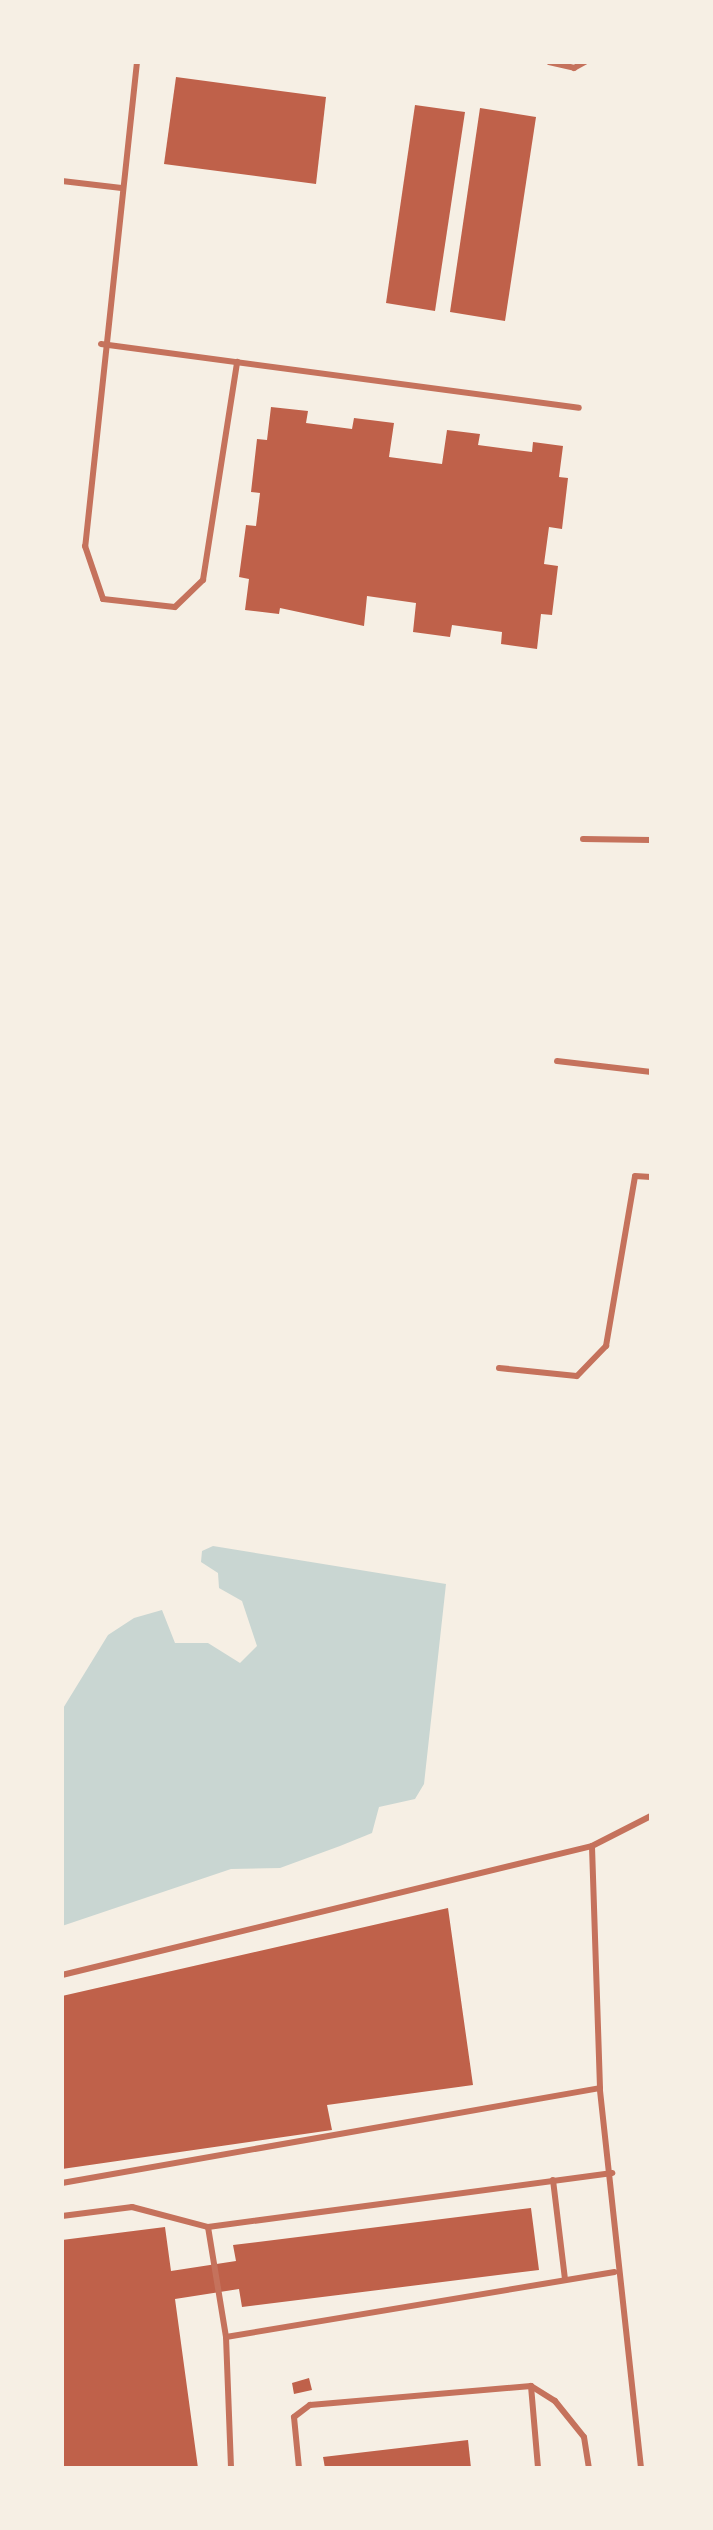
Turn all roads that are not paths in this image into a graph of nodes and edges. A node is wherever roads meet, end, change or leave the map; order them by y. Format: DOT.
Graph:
graph roads {
  1 [pos="137,62"];
  2 [pos="549,62"];
  3 [pos="585,62"];
  4 [pos="62,181"];
  5 [pos="122,188"];
  6 [pos="101,344"];
  7 [pos="237,362"];
  8 [pos="579,408"];
  9 [pos="583,839"];
  10 [pos="651,840"];
  11 [pos="557,1061"];
  12 [pos="651,1072"];
  13 [pos="651,1177"];
  14 [pos="499,1368"];
  15 [pos="651,1816"];
  16 [pos="592,1846"];
  17 [pos="62,1975"];
  18 [pos="600,2088"];
  19 [pos="612,2173"];
  20 [pos="553,2180"];
  21 [pos="62,2183"];
  22 [pos="62,2216"];
  23 [pos="208,2227"];
  24 [pos="615,2272"];
  25 [pos="565,2279"];
  26 [pos="226,2337"];
  27 [pos="531,2386"];
  28 [pos="231,2468"];
  29 [pos="299,2468"];
  30 [pos="538,2468"];
  31 [pos="589,2468"];
  32 [pos="641,2468"];
  1 -- 5 [label="lane"];
  2 -- 3 [label="lane"];
  4 -- 5 [label="lane"];
  5 -- 6 [label="lane"];
  6 -- 7 [label="lane"];
  6 -- 7 [label="lane"];
  7 -- 8 [label="lane"];
  9 -- 10 [label="lane"];
  11 -- 12 [label="lane"];
  13 -- 14 [label="lane"];
  15 -- 16 [label="lane"];
  16 -- 17 [label="lane"];
  16 -- 18 [label="lane"];
  18 -- 19 [label="lane"];
  18 -- 21 [label="lane"];
  19 -- 20 [label="lane"];
  19 -- 24 [label="lane"];
  20 -- 23 [label="lane"];
  20 -- 25 [label="lane"];
  22 -- 23 [label="lane"];
  23 -- 26 [label="lane"];
  24 -- 25 [label="lane"];
  24 -- 32 [label="lane"];
  25 -- 26 [label="lane"];
  26 -- 28 [label="lane"];
  27 -- 29 [label="lane"];
  27 -- 30 [label="lane"];
  27 -- 31 [label="lane"];
}
